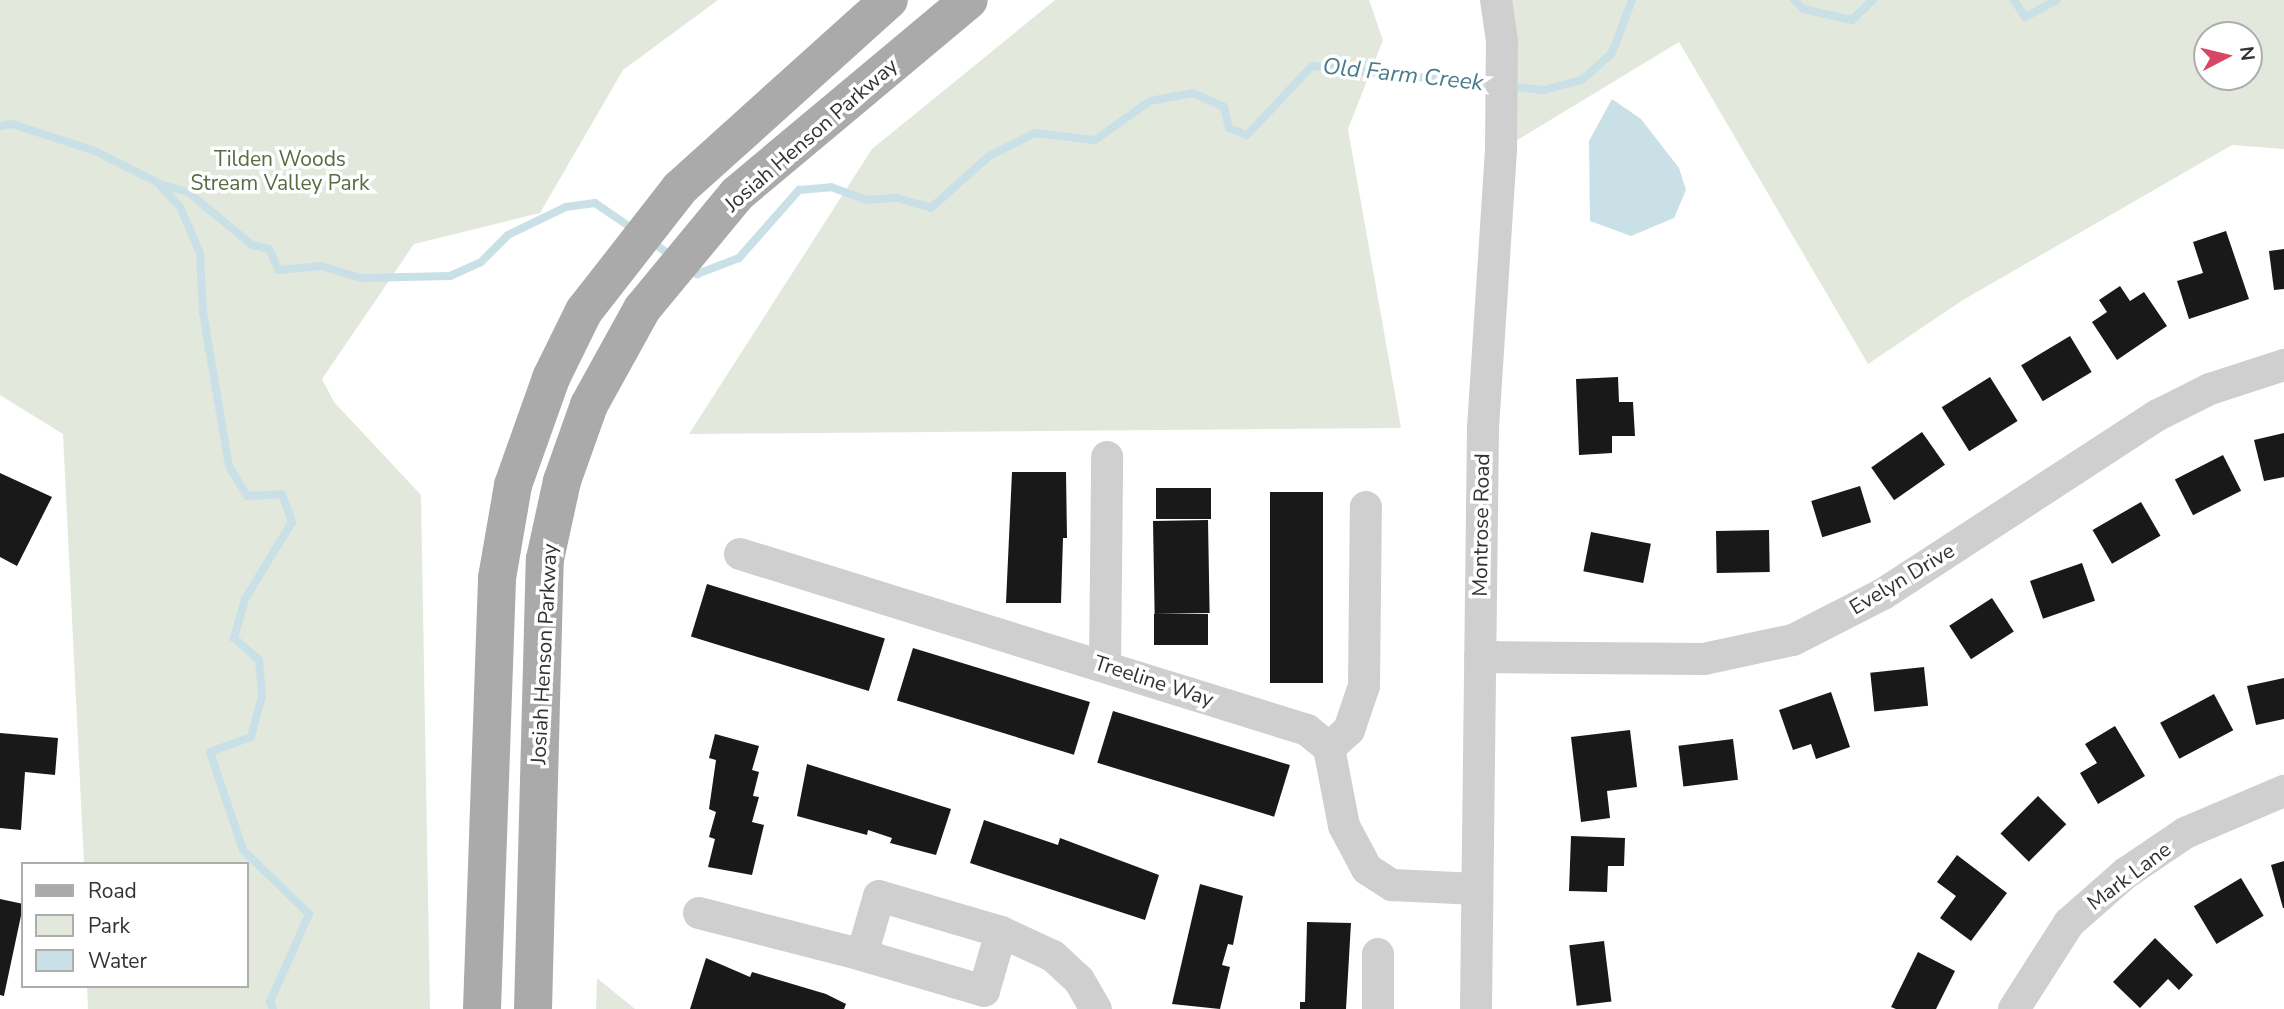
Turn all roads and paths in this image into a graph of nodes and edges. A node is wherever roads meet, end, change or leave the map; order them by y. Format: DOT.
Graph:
graph roads {
  1 [pos="889,0"];
  2 [pos="969,0"];
  3 [pos="1475,0"];
  4 [pos="1496,0"];
  5 [pos="1502,41"];
  6 [pos="2284,365"];
  7 [pos="1107,457"];
  8 [pos="1366,507"];
  9 [pos="740,554"];
  10 [pos="1480,657"];
  11 [pos="1105,665"];
  12 [pos="1329,748"];
  13 [pos="2284,791"];
  14 [pos="1477,889"];
  15 [pos="699,914"];
  16 [pos="1001,932"];
  17 [pos="1378,954"];
  18 [pos="862,955"];
  19 [pos="482,1009"];
  20 [pos="533,1009"];
  21 [pos="1096,1009"];
  22 [pos="1378,1009"];
  23 [pos="1476,1009"];
  24 [pos="2014,1009"];
  1 -- 19 [label="main road"];
  2 -- 20 [label="main road, Josiah Henson Parkway"];
  3 -- 5 [label="street"];
  4 -- 5 [label="street, Montrose Road"];
  5 -- 10 [label="street, Montrose Road"];
  6 -- 10 [label="street, Evelyn Drive"];
  7 -- 11 [label="street"];
  8 -- 12 [label="street"];
  9 -- 11 [label="street, Treeline Way"];
  10 -- 14 [label="street, Montrose Road"];
  11 -- 12 [label="street, Treeline Way"];
  12 -- 14 [label="street"];
  13 -- 24 [label="street, Mark Lane"];
  14 -- 23 [label="street, Montrose Road"];
  15 -- 18 [label="street"];
  16 -- 18 [label="street"];
  16 -- 18 [label="street"];
  16 -- 21 [label="street"];
  17 -- 22 [label="street"];
}
